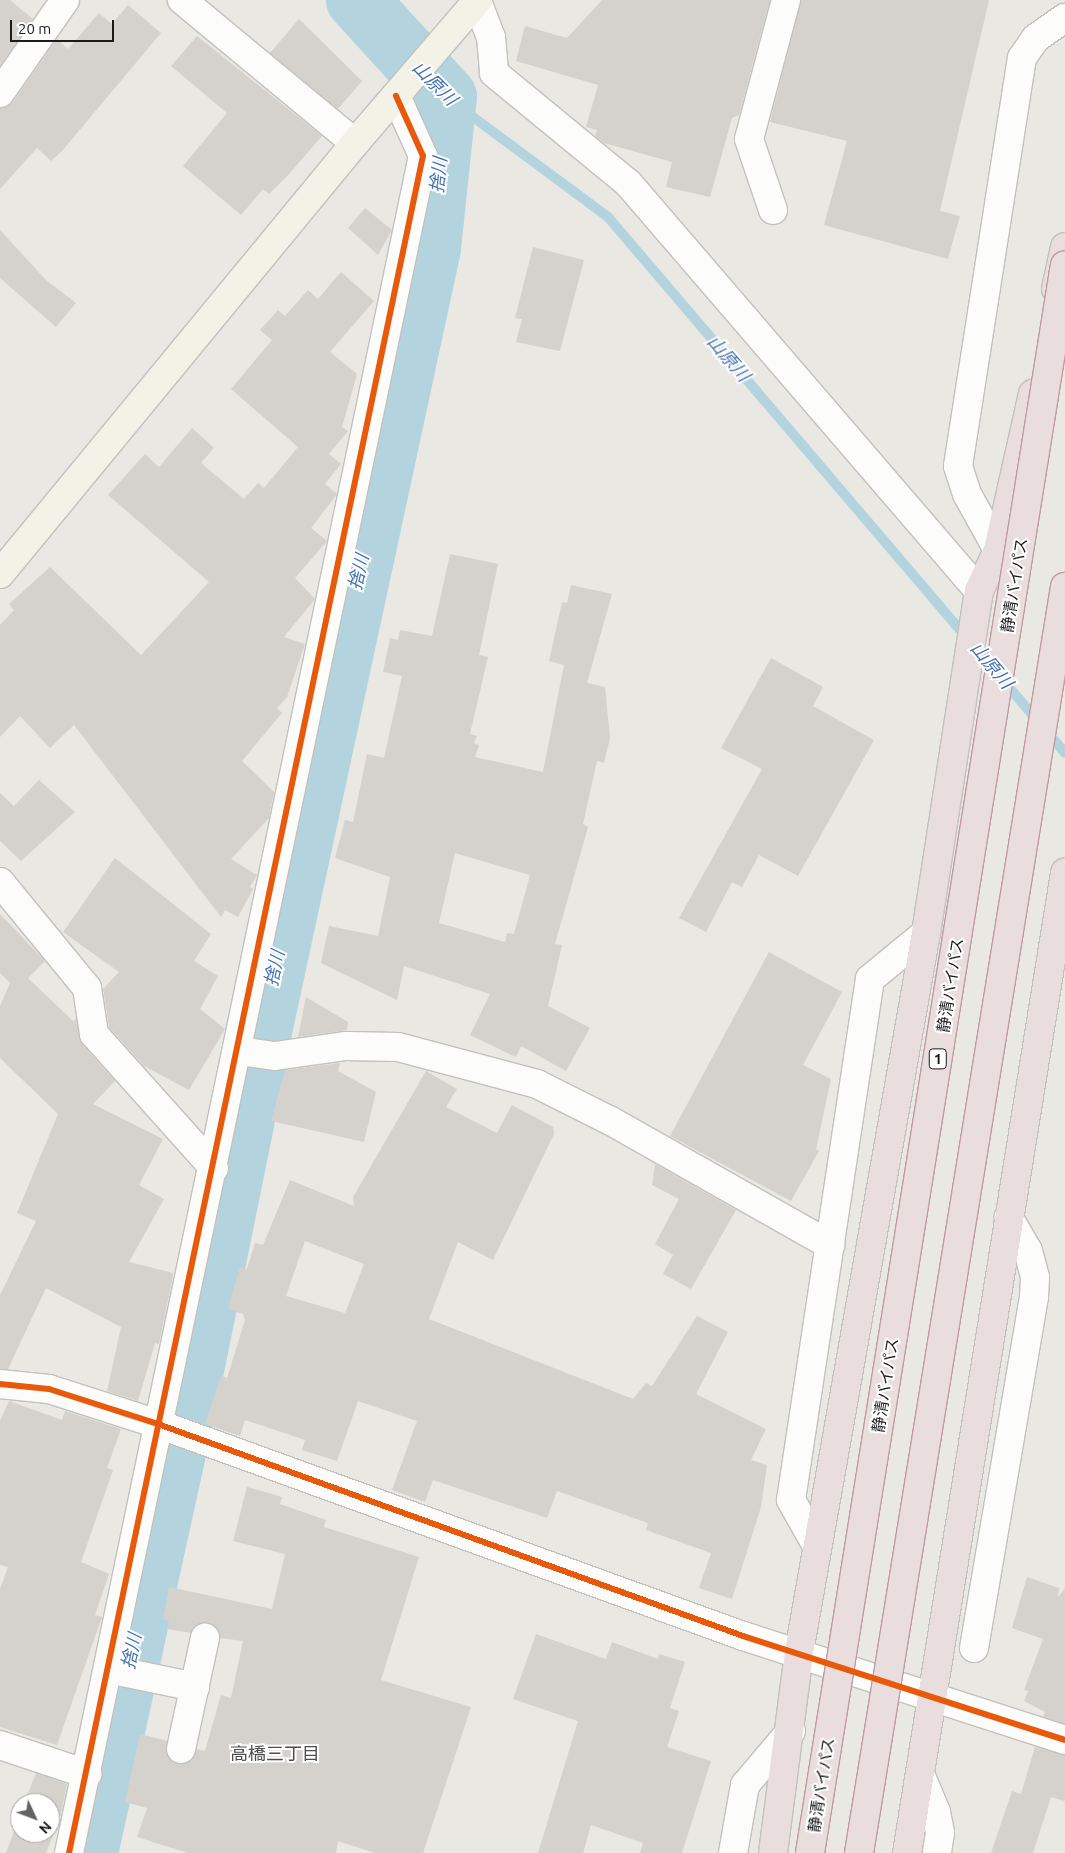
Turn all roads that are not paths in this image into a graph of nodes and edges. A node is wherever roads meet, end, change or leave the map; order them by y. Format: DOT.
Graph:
graph roads {
  1 [pos="65,0"];
  2 [pos="182,0"];
  3 [pos="786,0"];
  4 [pos="478,1"];
  5 [pos="1065,18"];
  6 [pos="399,92"];
  7 [pos="0,93"];
  8 [pos="355,142"];
  9 [pos="774,210"];
  10 [pos="1065,247"];
  11 [pos="1065,265"];
  12 [pos="998,550"];
  13 [pos="0,574"];
  14 [pos="1065,587"];
  15 [pos="979,591"];
  16 [pos="1065,873"];
  17 [pos="0,882"];
  18 [pos="926,934"];
  19 [pos="240,1051"];
  20 [pos="214,1168"];
  21 [pos="1008,1217"];
  22 [pos="830,1245"];
  23 [pos="0,1384"];
  24 [pos="158,1424"];
  25 [pos="994,1530"];
  26 [pos="817,1546"];
  27 [pos="949,1593"];
  28 [pos="205,1638"];
  29 [pos="974,1648"];
  30 [pos="800,1652"];
  31 [pos="108,1669"];
  32 [pos="195,1687"];
  33 [pos="933,1696"];
  34 [pos="791,1731"];
  35 [pos="1065,1740"];
  36 [pos="0,1746"];
  37 [pos="181,1749"];
  38 [pos="87,1774"];
  39 [pos="920,1774"];
  40 [pos="69,1853"];
  41 [pos="733,1853"];
  42 [pos="773,1853"];
  43 [pos="810,1853"];
  44 [pos="859,1853"];
  45 [pos="907,1853"];
  46 [pos="937,1853"];
  1 -- 7 [label="street"];
  2 -- 8 [label="street"];
  3 -- 9 [label="street"];
  4 -- 6 [label="street"];
  4 -- 15 [label="street"];
  5 -- 12 [label="street"];
  6 -- 8 [label="street"];
  6 -- 19 [label="street"];
  8 -- 13 [label="street"];
  10 -- 12 [label="highway"];
  11 -- 43 [label="highway, 静清バイパス / 1, bridge"];
  12 -- 15 [label="highway"];
  14 -- 44 [label="highway, bridge"];
  15 -- 18 [label="highway"];
  16 -- 21 [label="highway"];
  17 -- 20 [label="street"];
  18 -- 22 [label="street"];
  18 -- 26 [label="highway"];
  19 -- 20 [label="street"];
  19 -- 22 [label="street"];
  20 -- 24 [label="street"];
  21 -- 25 [label="street"];
  21 -- 27 [label="highway"];
  22 -- 26 [label="street"];
  23 -- 24 [label="street"];
  24 -- 30 [label="street"];
  24 -- 31 [label="street"];
  25 -- 27 [label="street"];
  25 -- 29 [label="street"];
  26 -- 30 [label="highway"];
  27 -- 33 [label="highway"];
  28 -- 32 [label="street"];
  30 -- 33 [label="street"];
  30 -- 34 [label="highway"];
  31 -- 32 [label="street"];
  31 -- 38 [label="street"];
  32 -- 37 [label="street"];
  33 -- 35 [label="street"];
  33 -- 39 [label="highway"];
  34 -- 41 [label="street"];
  34 -- 42 [label="highway"];
  36 -- 38 [label="street"];
  38 -- 40 [label="street"];
  39 -- 45 [label="highway"];
  39 -- 46 [label="street"];
}
